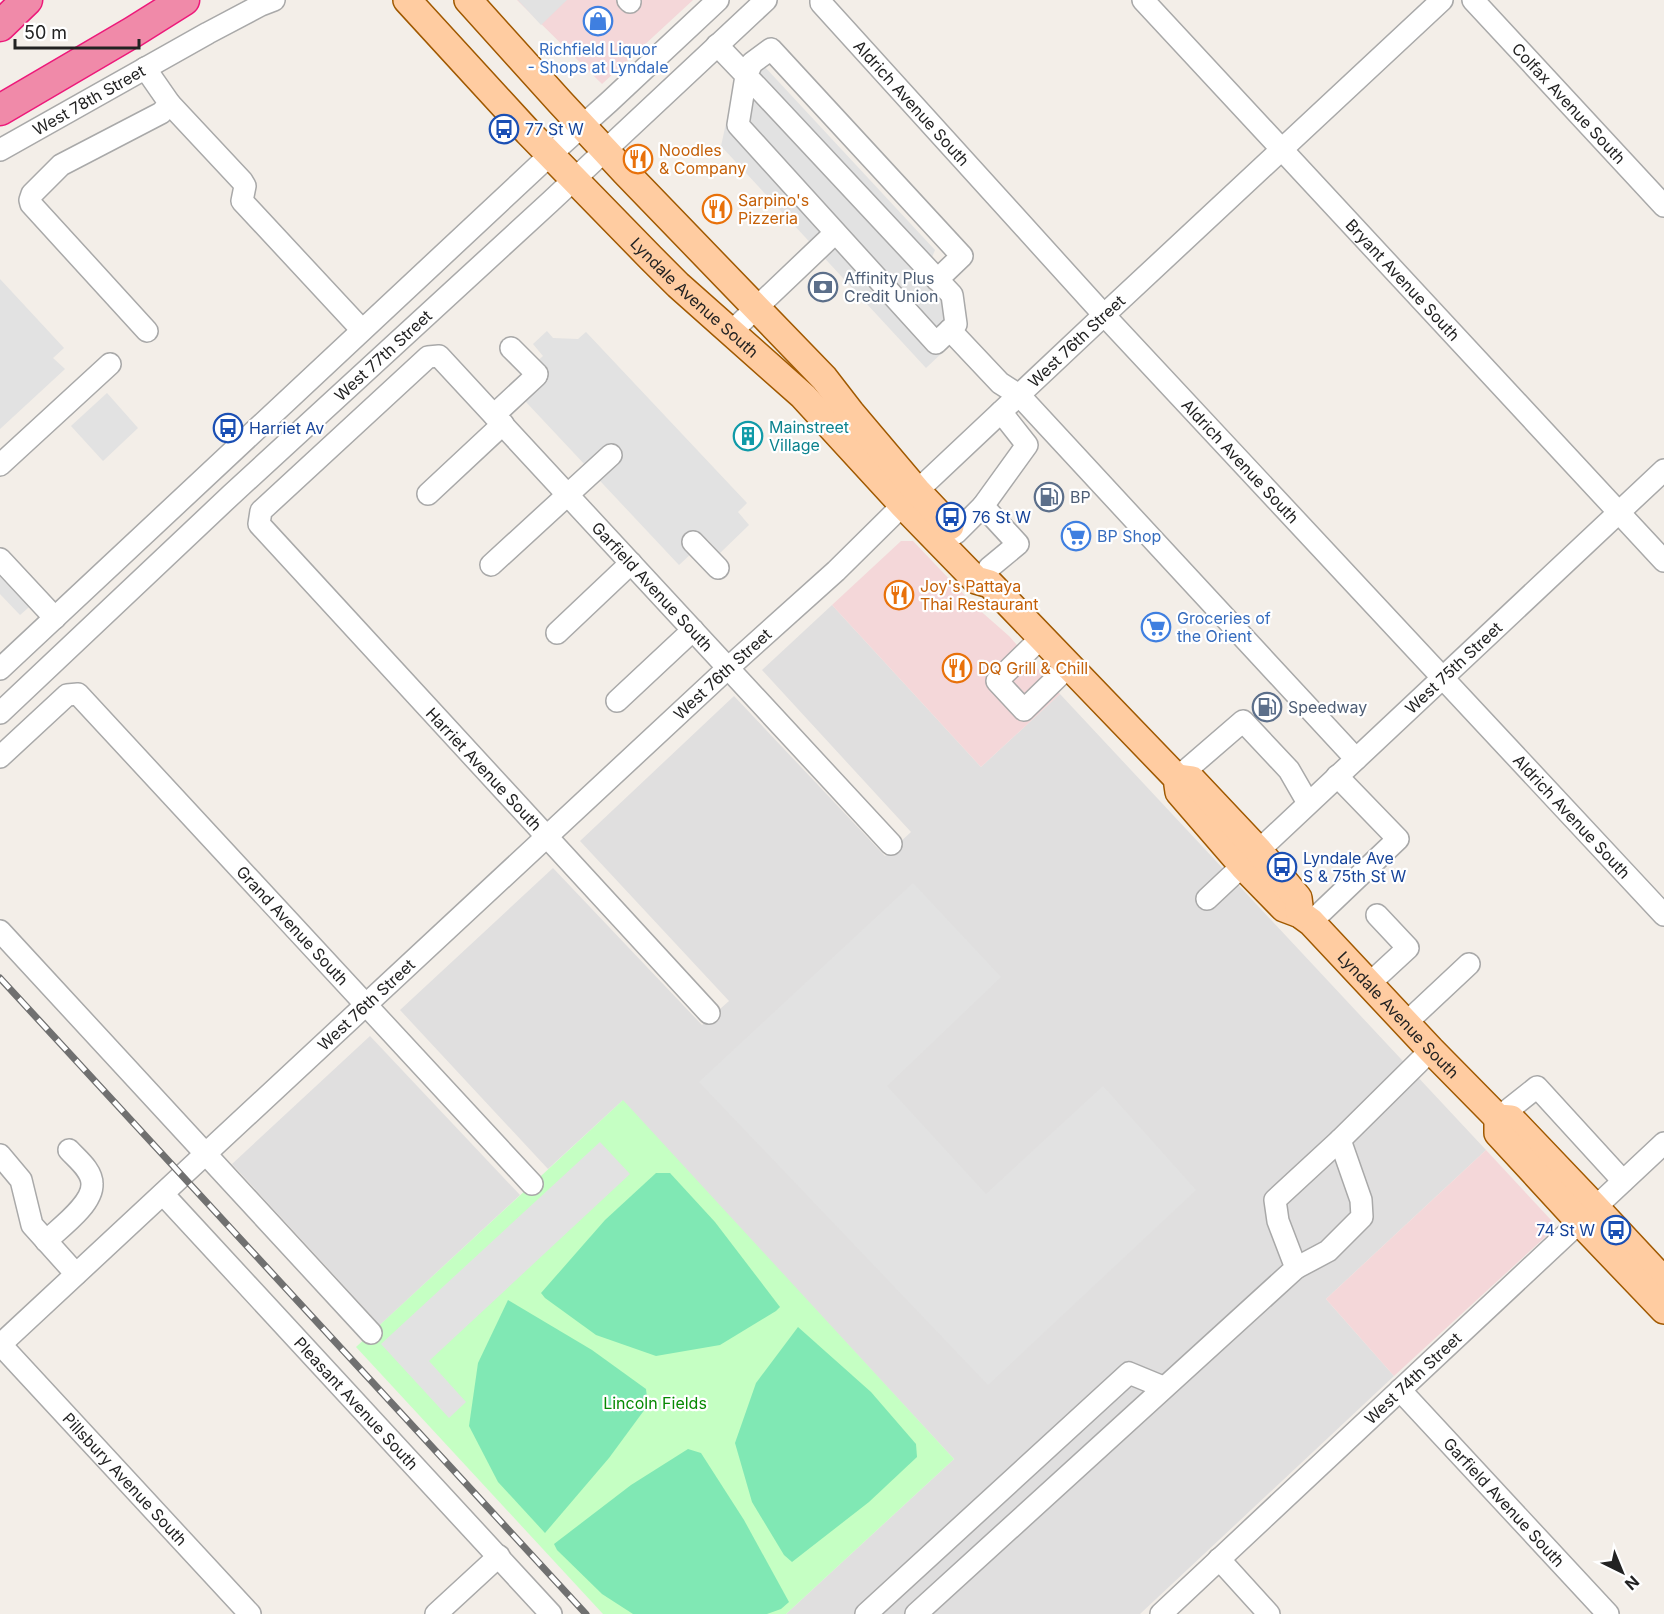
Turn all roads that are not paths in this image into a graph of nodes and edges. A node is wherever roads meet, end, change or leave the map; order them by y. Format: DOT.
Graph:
graph roads {
  1 [pos="27,0"];
  2 [pos="168,0"];
  3 [pos="184,0"];
  4 [pos="274,0"];
  5 [pos="407,0"];
  6 [pos="468,0"];
  7 [pos="718,0"];
  8 [pos="766,0"];
  9 [pos="1143,0"];
  10 [pos="1442,0"];
  11 [pos="1473,0"];
  12 [pos="821,1"];
  13 [pos="0,26"];
  14 [pos="133,32"];
  15 [pos="717,45"];
  16 [pos="146,68"];
  17 [pos="746,76"];
  18 [pos="170,104"];
  19 [pos="0,110"];
  20 [pos="583,126"];
  21 [pos="0,150"];
  22 [pos="605,150"];
  23 [pos="1281,150"];
  24 [pos="551,154"];
  25 [pos="574,178"];
  26 [pos="1664,206"];
  27 [pos="835,233"];
  28 [pos="937,280"];
  29 [pos="757,308"];
  30 [pos="1104,315"];
  31 [pos="362,330"];
  32 [pos="950,330"];
  33 [pos="147,331"];
  34 [pos="731,332"];
  35 [pos="511,348"];
  36 [pos="110,364"];
  37 [pos="1019,395"];
  38 [pos="1001,412"];
  39 [pos="499,419"];
  40 [pos="610,455"];
  41 [pos="0,465"];
  42 [pos="1664,470"];
  43 [pos="428,494"];
  44 [pos="567,494"];
  45 [pos="910,498"];
  46 [pos="983,506"];
  47 [pos="1619,513"];
  48 [pos="259,524"];
  49 [pos="956,533"];
  50 [pos="693,542"];
  51 [pos="0,559"];
  52 [pos="1664,561"];
  53 [pos="632,563"];
  54 [pos="491,565"];
  55 [pos="718,568"];
  56 [pos="989,576"];
  57 [pos="55,618"];
  58 [pos="693,630"];
  59 [pos="557,633"];
  60 [pos="1041,638"];
  61 [pos="1068,667"];
  62 [pos="728,668"];
  63 [pos="0,669"];
  64 [pos="1443,678"];
  65 [pos="617,701"];
  66 [pos="0,713"];
  67 [pos="0,757"];
  68 [pos="1356,759"];
  69 [pos="1337,776"];
  70 [pos="1177,778"];
  71 [pos="1308,803"];
  72 [pos="546,837"];
  73 [pos="891,844"];
  74 [pos="1251,858"];
  75 [pos="1207,899"];
  76 [pos="1377,915"];
  77 [pos="1664,915"];
  78 [pos="1306,918"];
  79 [pos="0,931"];
  80 [pos="1469,964"];
  81 [pos="1369,984"];
  82 [pos="366,1005"];
  83 [pos="710,1013"];
  84 [pos="1406,1023"];
  85 [pos="1431,1050"];
  86 [pos="1498,1118"];
  87 [pos="1340,1140"];
  88 [pos="1664,1143"];
  89 [pos="69,1150"];
  90 [pos="206,1154"];
  91 [pos="0,1155"];
  92 [pos="1623,1181"];
  93 [pos="532,1184"];
  94 [pos="163,1194"];
  95 [pos="1587,1214"];
  96 [pos="46,1241"];
  97 [pos="1296,1268"];
  98 [pos="76,1274"];
  99 [pos="1664,1281"];
  100 [pos="1664,1310"];
  101 [pos="371,1333"];
  102 [pos="0,1345"];
  103 [pos="1163,1388"];
  104 [pos="1400,1390"];
  105 [pos="498,1556"];
  106 [pos="1219,1559"];
  107 [pos="250,1614"];
  108 [pos="436,1614"];
  109 [pos="551,1614"];
  110 [pos="866,1614"];
  111 [pos="916,1614"];
  112 [pos="1161,1614"];
  113 [pos="1269,1614"];
  114 [pos="1608,1614"];
  1 -- 13 [label="highway"];
  2 -- 14 [label="highway"];
  3 -- 14 [label="highway"];
  4 -- 16 [label="street, West 78th Street"];
  5 -- 24 [label="main road, Lyndale Avenue South"];
  6 -- 20 [label="main road, Lyndale Avenue South"];
  7 -- 20 [label="street, West 77th Street"];
  8 -- 15 [label="street, West 77th Street"];
  9 -- 23 [label="street, Bryant Avenue South"];
  10 -- 23 [label="street, West 76th Street"];
  11 -- 26 [label="street, Colfax Avenue South"];
  12 -- 30 [label="street, Aldrich Avenue South"];
  14 -- 19 [label="highway"];
  15 -- 17 [label="street"];
  15 -- 22 [label="street, West 77th Street"];
  16 -- 18 [label="street"];
  16 -- 21 [label="street, West 78th Street"];
  17 -- 27 [label="street"];
  17 -- 28 [label="street"];
  17 -- 28 [label="street"];
  18 -- 31 [label="street"];
  18 -- 33 [label="street"];
  20 -- 22 [label="main road, Lyndale Avenue South"];
  20 -- 24 [label="street, West 77th Street"];
  22 -- 25 [label="street, West 77th Street"];
  22 -- 29 [label="main road, Lyndale Avenue South"];
  23 -- 30 [label="street, West 76th Street"];
  23 -- 47 [label="street, Bryant Avenue South"];
  24 -- 25 [label="main road, Lyndale Avenue South"];
  24 -- 31 [label="street, West 77th Street"];
  25 -- 34 [label="main road, Lyndale Avenue South"];
  25 -- 66 [label="street, West 77th Street"];
  27 -- 29 [label="street"];
  27 -- 32 [label="street"];
  28 -- 32 [label="street"];
  29 -- 34 [label="street"];
  29 -- 45 [label="main road, Lyndale Avenue South"];
  30 -- 37 [label="street, West 76th Street"];
  30 -- 64 [label="street, Aldrich Avenue South"];
  31 -- 57 [label="street, West 77th Street"];
  32 -- 37 [label="street"];
  34 -- 45 [label="main road, Lyndale Avenue South"];
  35 -- 39 [label="street"];
  36 -- 41 [label="street"];
  37 -- 38 [label="street, West 76th Street"];
  37 -- 68 [label="street"];
  38 -- 45 [label="street, West 76th Street"];
  38 -- 46 [label="street"];
  39 -- 43 [label="street"];
  39 -- 44 [label="street, Garfield Avenue South"];
  39 -- 48 [label="street, Garfield Avenue South"];
  40 -- 44 [label="street"];
  42 -- 47 [label="street, West 75th Street"];
  44 -- 53 [label="street, Garfield Avenue South"];
  44 -- 54 [label="street"];
  45 -- 49 [label="main road, Lyndale Avenue South"];
  45 -- 56 [label="main road, Lyndale Avenue South"];
  45 -- 62 [label="street, West 76th Street"];
  46 -- 49 [label="street"];
  46 -- 56 [label="street"];
  47 -- 52 [label="street, Bryant Avenue South"];
  47 -- 64 [label="street, West 75th Street"];
  48 -- 72 [label="street, Harriet Avenue South"];
  49 -- 56 [label="main road, Lyndale Avenue South"];
  50 -- 55 [label="street"];
  51 -- 57 [label="street"];
  53 -- 58 [label="street, Garfield Avenue South"];
  53 -- 59 [label="street"];
  56 -- 60 [label="main road, Lyndale Avenue South"];
  57 -- 63 [label="street, West 77th Street"];
  58 -- 62 [label="street, Garfield Avenue South"];
  58 -- 65 [label="street"];
  60 -- 61 [label="main road, Lyndale Avenue South"];
  60 -- 61 [label="street"];
  61 -- 70 [label="main road, Lyndale Avenue South"];
  62 -- 72 [label="street, West 76th Street"];
  62 -- 73 [label="street, Garfield Avenue South"];
  64 -- 68 [label="street, West 75th Street"];
  64 -- 77 [label="street, Aldrich Avenue South"];
  67 -- 82 [label="street, Grand Avenue South"];
  68 -- 69 [label="street, West 75th Street"];
  69 -- 71 [label="street, West 75th Street"];
  69 -- 78 [label="street"];
  70 -- 71 [label="street"];
  70 -- 74 [label="main road, Lyndale Avenue South"];
  71 -- 74 [label="street, West 75th Street"];
  72 -- 82 [label="street, West 76th Street"];
  72 -- 83 [label="street, Harriet Avenue South"];
  74 -- 75 [label="street, West 75th Street"];
  74 -- 78 [label="main road, Lyndale Avenue South"];
  76 -- 81 [label="street"];
  78 -- 81 [label="main road, Lyndale Avenue South"];
  79 -- 90 [label="street"];
  80 -- 84 [label="street"];
  81 -- 84 [label="main road, Lyndale Avenue South"];
  82 -- 90 [label="street, West 76th Street"];
  82 -- 93 [label="street, Grand Avenue South"];
  84 -- 85 [label="main road, Lyndale Avenue South"];
  85 -- 86 [label="main road, Lyndale Avenue South"];
  85 -- 87 [label="street"];
  86 -- 92 [label="street"];
  86 -- 95 [label="main road, Lyndale Avenue South"];
  87 -- 97 [label="street"];
  87 -- 97 [label="street"];
  88 -- 92 [label="street, West 74th Street"];
  89 -- 96 [label="street"];
  90 -- 94 [label="street, West 76th Street"];
  90 -- 101 [label="street"];
  91 -- 96 [label="street"];
  92 -- 95 [label="street, West 74th Street"];
  94 -- 98 [label="street, West 76th Street"];
  94 -- 105 [label="street, Pleasant Avenue South"];
  95 -- 99 [label="main road, Lyndale Avenue South"];
  95 -- 100 [label="main road, Lyndale Avenue South"];
  95 -- 104 [label="street, West 74th Street"];
  96 -- 98 [label="street"];
  97 -- 103 [label="street"];
  98 -- 102 [label="street, West 76th Street"];
  102 -- 107 [label="street, Pillsbury Avenue South"];
  103 -- 110 [label="street"];
  103 -- 111 [label="street"];
  104 -- 106 [label="street, West 74th Street"];
  104 -- 114 [label="street, Garfield Avenue South"];
  105 -- 108 [label="street"];
  105 -- 109 [label="street, Pleasant Avenue South"];
  106 -- 112 [label="street, West 74th Street"];
  106 -- 113 [label="street"];
}
